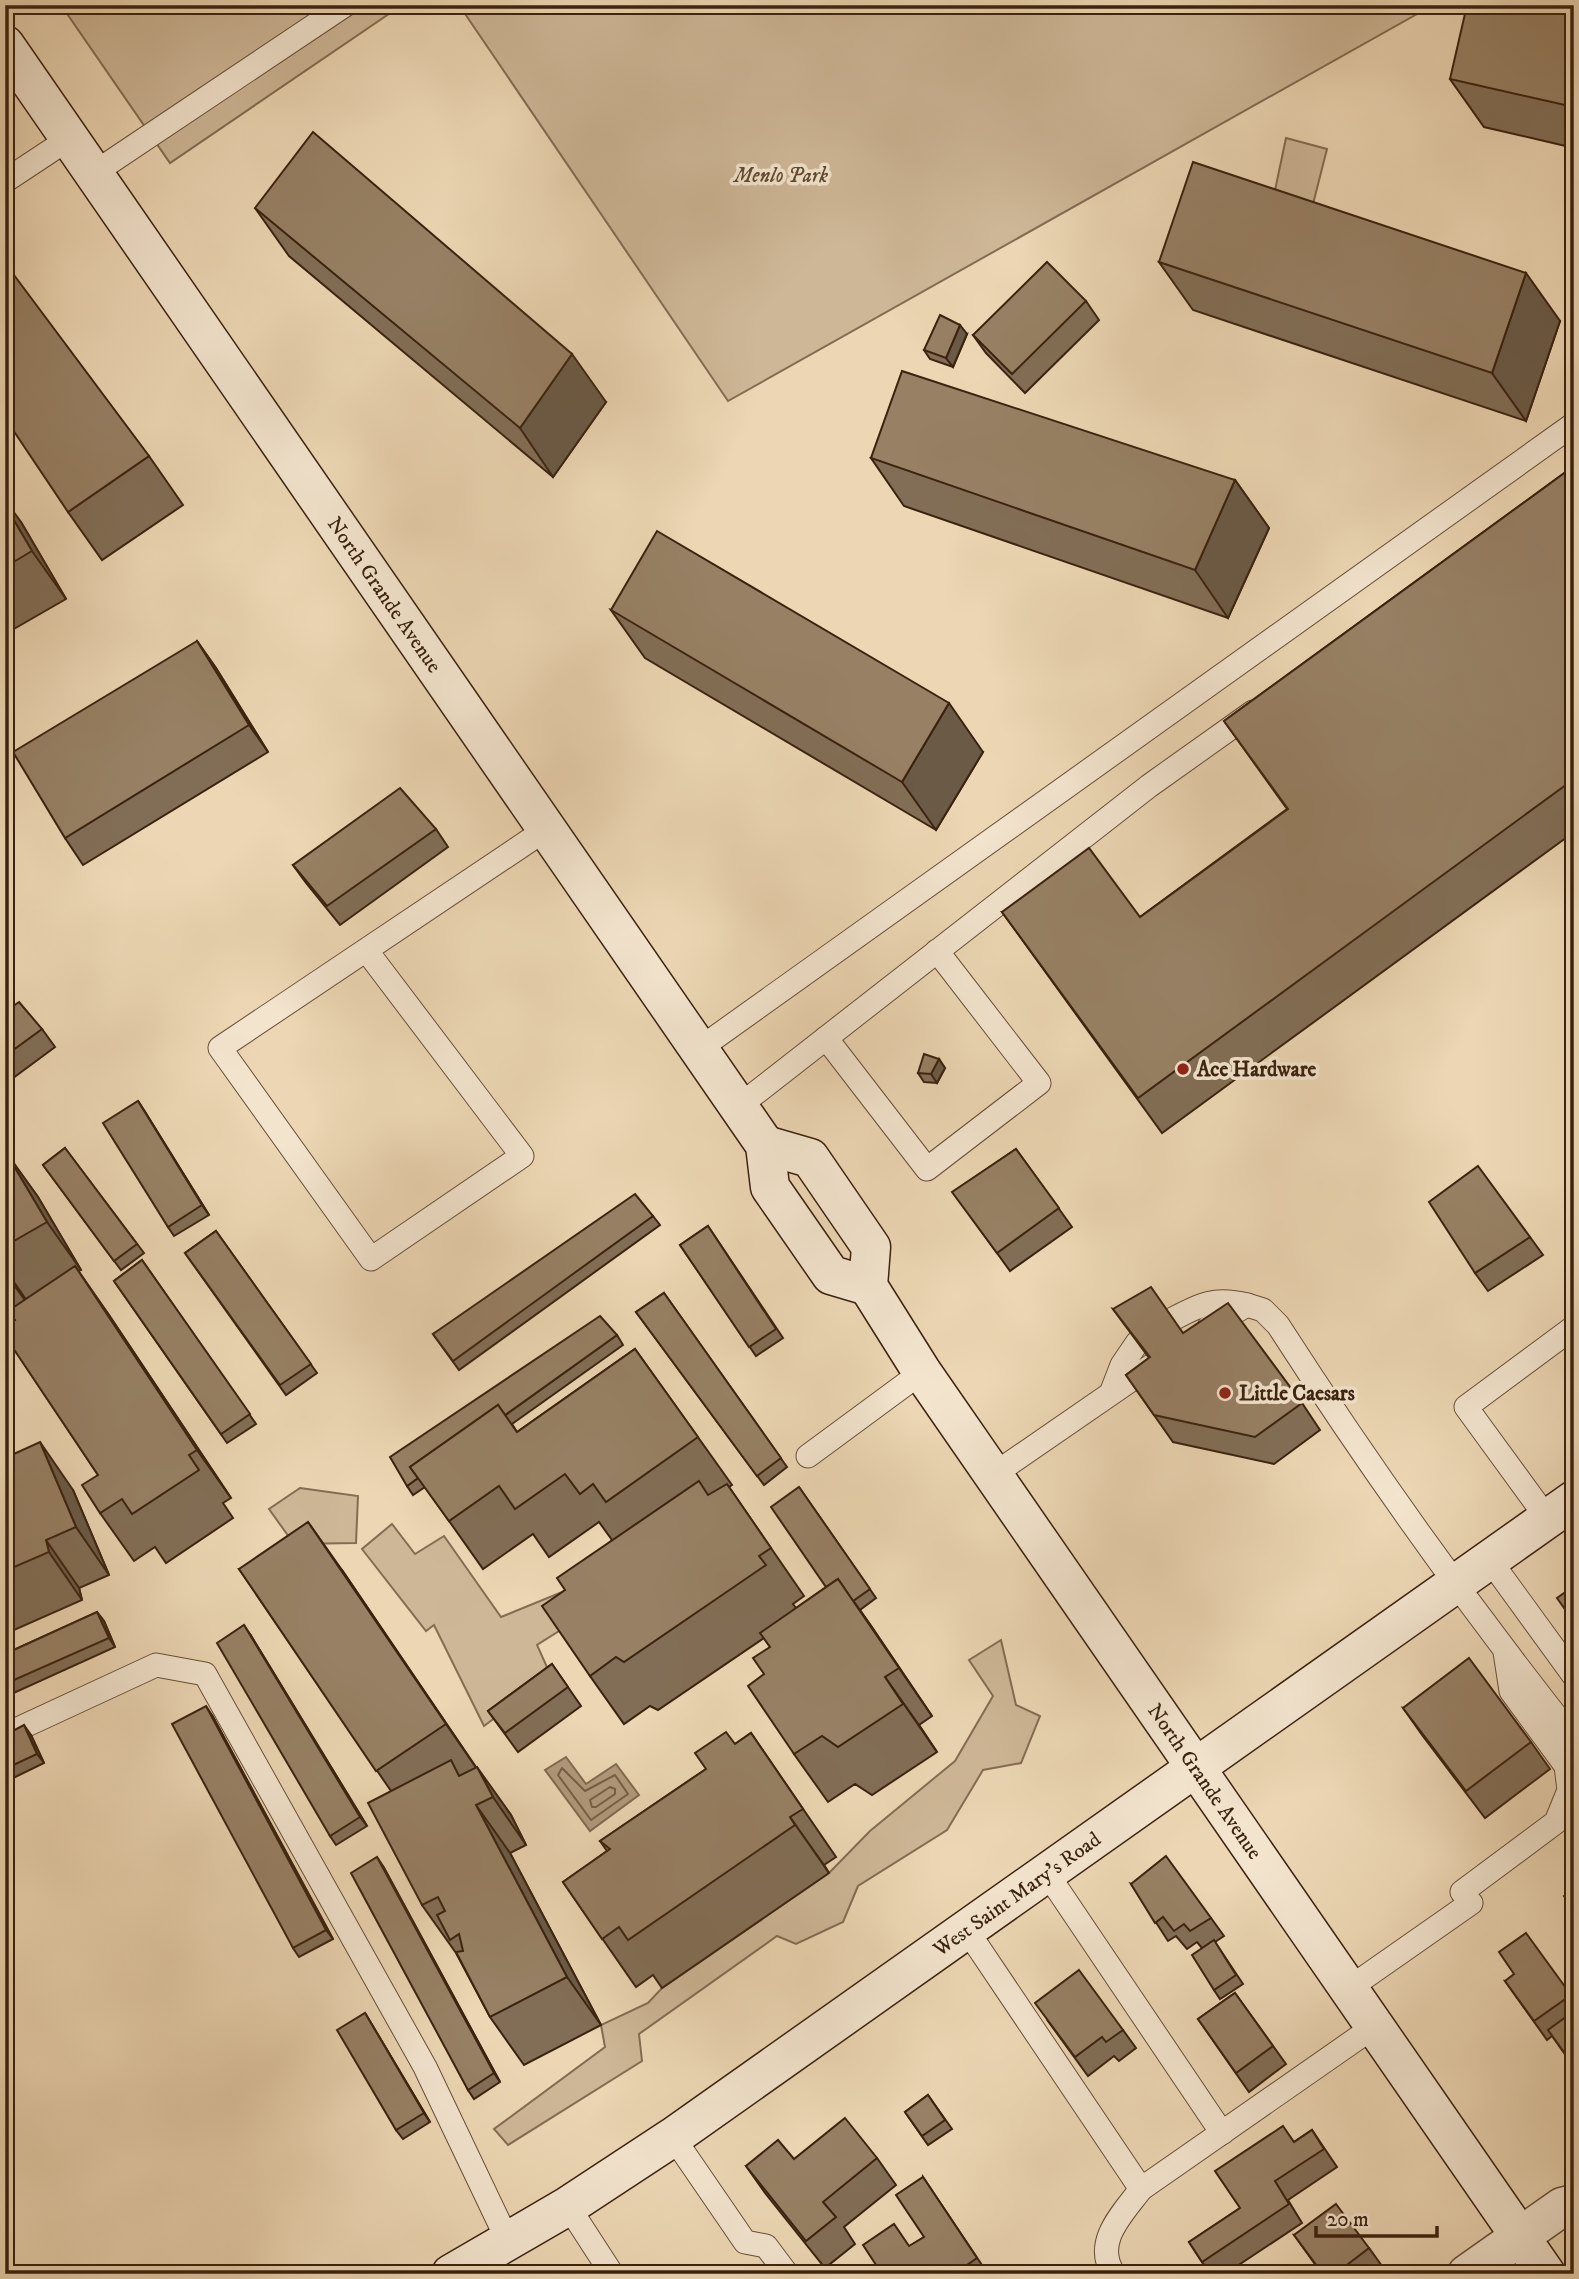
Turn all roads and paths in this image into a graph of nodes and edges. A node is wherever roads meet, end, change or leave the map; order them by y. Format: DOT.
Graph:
graph roads {
  1 [pos="345,5"];
  2 [pos="5,45"];
  3 [pos="70,138"];
  4 [pos="94,173"];
  5 [pos="5,181"];
  6 [pos="1574,424"];
  7 [pos="1272,698"];
  8 [pos="548,828"];
  9 [pos="366,950"];
  10 [pos="937,951"];
  11 [pos="826,1038"];
  12 [pos="699,1049"];
  13 [pos="739,1107"];
  14 [pos="1247,1305"];
  15 [pos="1173,1319"];
  16 [pos="1574,1327"];
  17 [pos="1188,1340"];
  18 [pos="1137,1343"];
  19 [pos="1154,1364"];
  20 [pos="922,1372"];
  21 [pos="1112,1391"];
  22 [pos="808,1456"];
  23 [pos="993,1475"];
  24 [pos="1560,1509"];
  25 [pos="1489,1559"];
  26 [pos="1454,1584"];
  27 [pos="1505,1652"];
  28 [pos="1574,1675"];
  29 [pos="5,1735"];
  30 [pos="1574,1739"];
  31 [pos="1194,1767"];
  32 [pos="1046,1872"];
  33 [pos="966,1929"];
  34 [pos="1348,1989"];
  35 [pos="1375,2026"];
  36 [pos="1222,2133"];
  37 [pos="673,2137"];
  38 [pos="1141,2189"];
  39 [pos="1574,2204"];
  40 [pos="568,2206"];
  41 [pos="1521,2237"];
  42 [pos="508,2241"];
  43 [pos="772,2263"];
  44 [pos="450,2274"];
  45 [pos="612,2274"];
  46 [pos="787,2274"];
  47 [pos="1115,2274"];
  48 [pos="1467,2274"];
  49 [pos="1546,2274"];
  1 -- 4 [label="lane"];
  2 -- 3 [label="main road, North Grande Avenue"];
  3 -- 4 [label="main road, North Grande Avenue"];
  3 -- 5 [label="lane"];
  4 -- 8 [label="main road, North Grande Avenue"];
  6 -- 12 [label="lane"];
  7 -- 10 [label="lane"];
  8 -- 9 [label="lane"];
  8 -- 12 [label="main road, North Grande Avenue"];
  9 -- 9 [label="lane"];
  10 -- 11 [label="lane"];
  10 -- 11 [label="lane"];
  11 -- 13 [label="lane"];
  12 -- 13 [label="main road, North Grande Avenue"];
  13 -- 20 [label="main road, North Grande Avenue"];
  14 -- 15 [label="lane"];
  14 -- 17 [label="lane"];
  14 -- 26 [label="lane"];
  16 -- 24 [label="lane"];
  18 -- 21 [label="lane"];
  19 -- 21 [label="lane"];
  20 -- 22 [label="lane"];
  20 -- 23 [label="main road, North Grande Avenue"];
  21 -- 23 [label="lane"];
  23 -- 31 [label="main road, North Grande Avenue"];
  24 -- 25 [label="main road, West Saint Mary's Road"];
  25 -- 26 [label="main road, West Saint Mary's Road"];
  25 -- 28 [label="lane"];
  26 -- 27 [label="lane"];
  26 -- 31 [label="main road, West Saint Mary's Road"];
  27 -- 30 [label="lane"];
  27 -- 34 [label="lane"];
  29 -- 42 [label="lane"];
  31 -- 32 [label="main road, West Saint Mary's Road"];
  31 -- 34 [label="main road, North Grande Avenue"];
  32 -- 33 [label="main road, West Saint Mary's Road"];
  32 -- 36 [label="lane"];
  33 -- 37 [label="main road, West Saint Mary's Road"];
  33 -- 38 [label="lane"];
  34 -- 35 [label="main road, North Grande Avenue"];
  35 -- 36 [label="lane"];
  35 -- 41 [label="main road, North Grande Avenue"];
  36 -- 38 [label="lane"];
  37 -- 40 [label="main road, West Saint Mary's Road"];
  37 -- 43 [label="lane"];
  38 -- 47 [label="lane"];
  39 -- 41 [label="main road"];
  40 -- 42 [label="main road, West Saint Mary's Road"];
  40 -- 45 [label="lane"];
  41 -- 48 [label="main road"];
  41 -- 49 [label="main road, North Grande Avenue"];
  42 -- 44 [label="main road, West Saint Mary's Road"];
  43 -- 46 [label="lane"];
}
